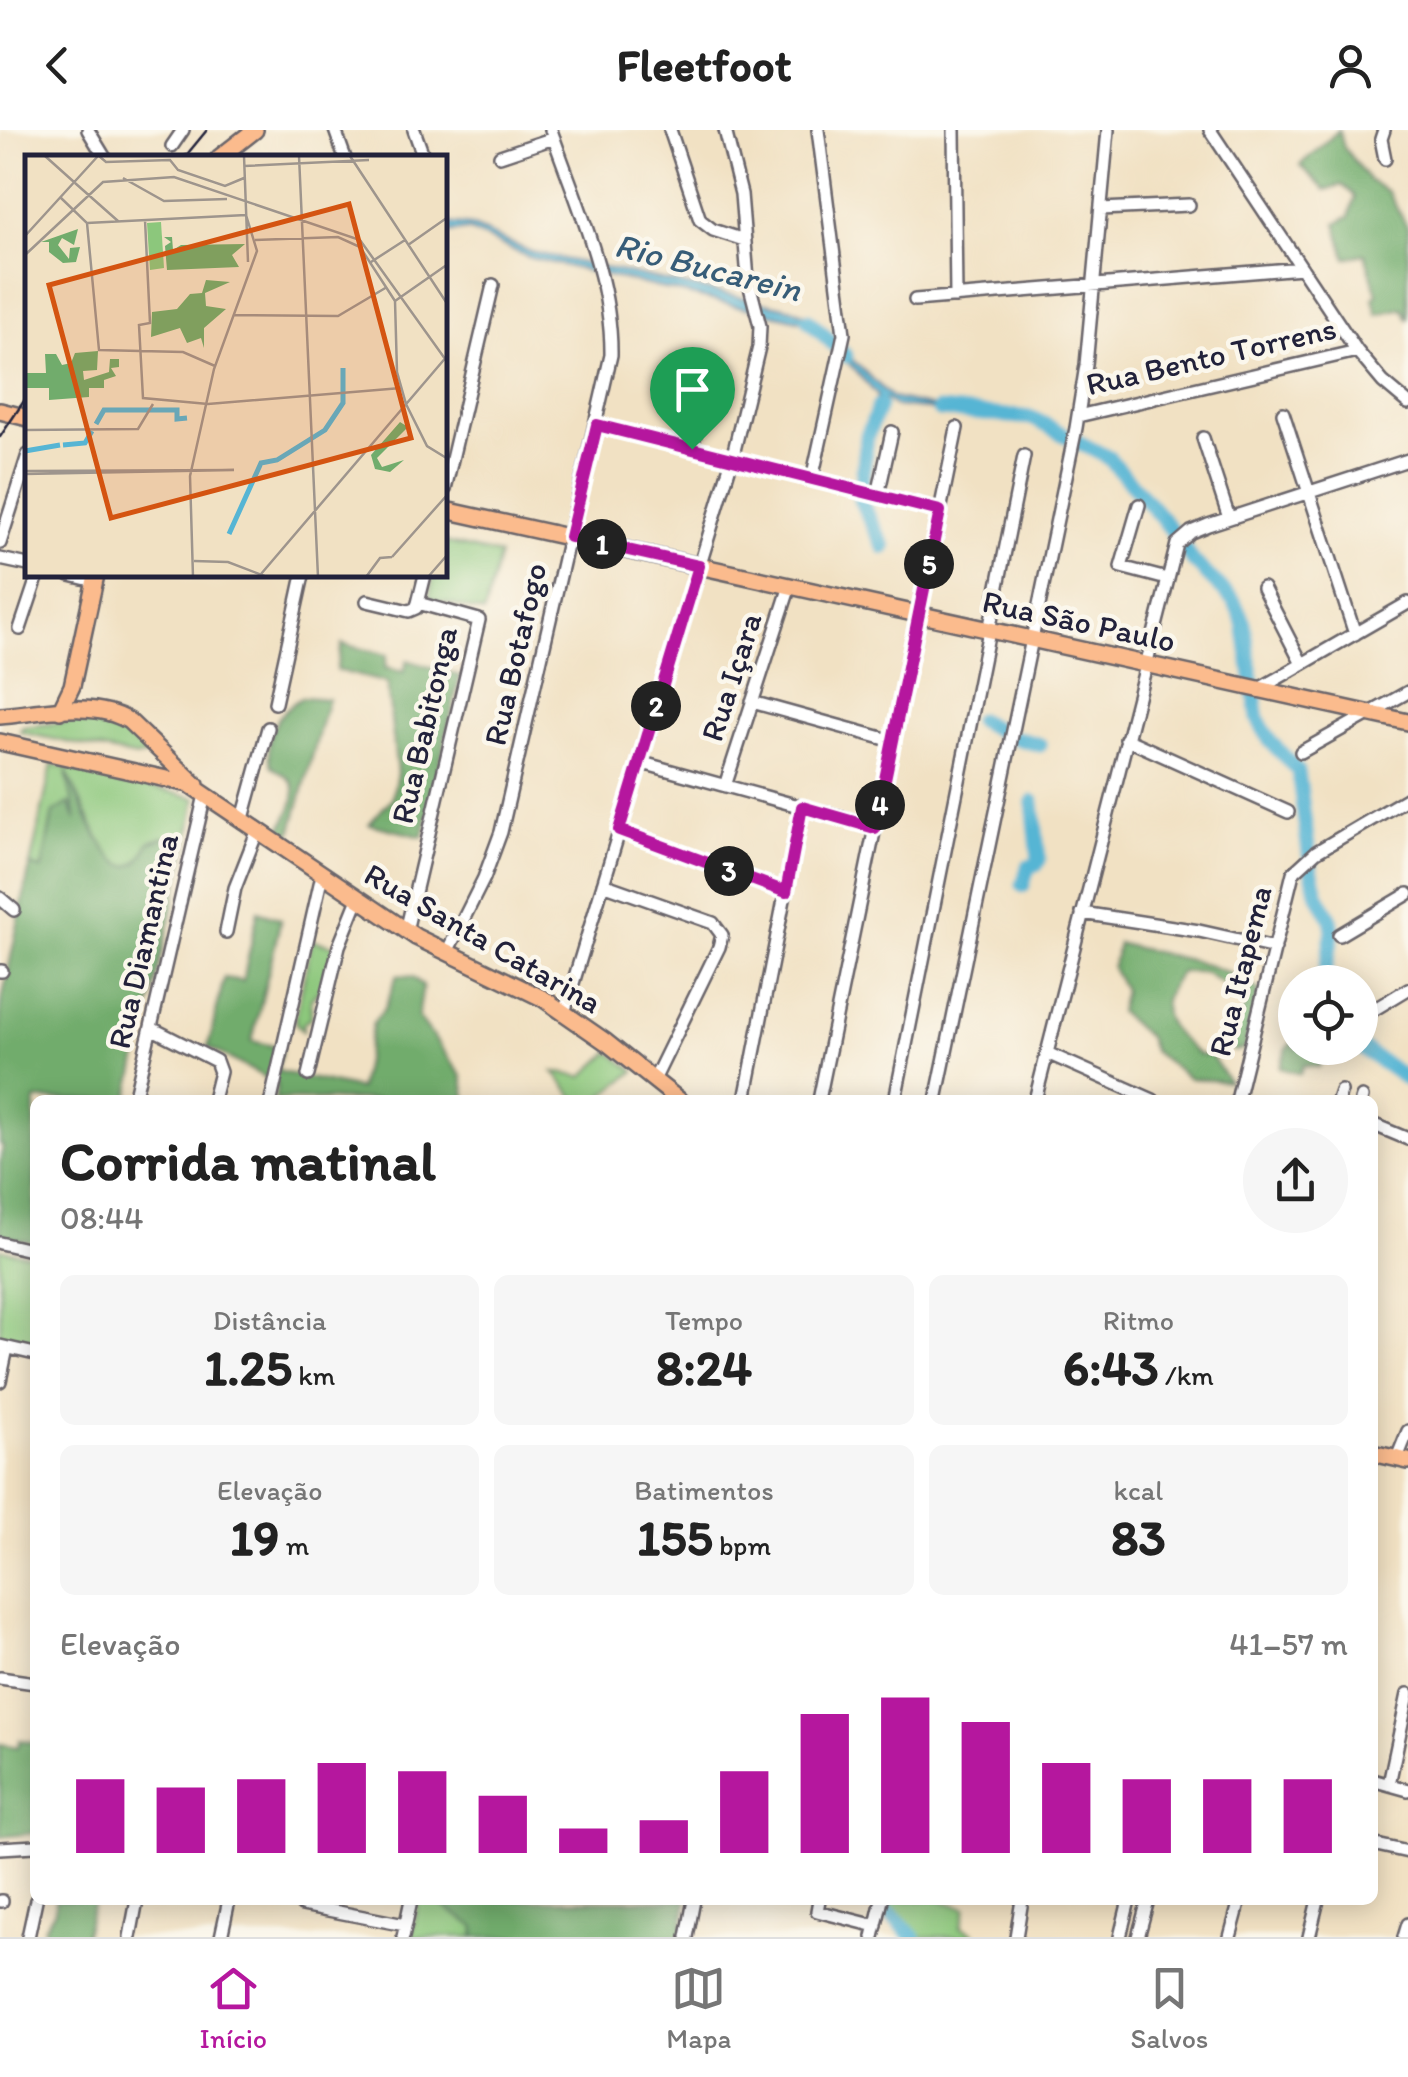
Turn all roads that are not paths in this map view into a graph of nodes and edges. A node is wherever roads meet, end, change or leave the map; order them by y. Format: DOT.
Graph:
graph roads {
  1 [pos="88,130"];
  2 [pos="183,130"];
  3 [pos="256,130"];
  4 [pos="335,130"];
  5 [pos="414,130"];
  6 [pos="670,130"];
  7 [pos="726,130"];
  8 [pos="818,130"];
  9 [pos="954,130"];
  10 [pos="1108,130"];
  11 [pos="1210,130"];
  12 [pos="1384,130"];
  13 [pos="553,134"];
  14 [pos="172,146"];
  15 [pos="104,155"];
  16 [pos="223,155"];
  17 [pos="344,155"];
  18 [pos="423,155"];
  19 [pos="500,156"];
  20 [pos="1385,159"];
  21 [pos="1189,204"];
  22 [pos="1101,209"];
  23 [pos="744,240"];
  24 [pos="1302,268"];
  25 [pos="493,285"];
  26 [pos="1094,286"];
  27 [pos="956,297"];
  28 [pos="915,300"];
  29 [pos="1358,351"];
  30 [pos="698,364"];
  31 [pos="1408,403"];
  32 [pos="0,412"];
  33 [pos="1284,413"];
  34 [pos="25,417"];
  35 [pos="1077,422"];
  36 [pos="597,425"];
  37 [pos="957,428"];
  38 [pos="892,432"];
  39 [pos="1203,438"];
  40 [pos="692,449"];
  41 [pos="1024,456"];
  42 [pos="732,458"];
  43 [pos="1408,460"];
  44 [pos="25,464"];
  45 [pos="448,475"];
  46 [pos="812,479"];
  47 [pos="866,492"];
  48 [pos="1309,492"];
  49 [pos="1139,504"];
  50 [pos="448,511"];
  51 [pos="940,511"];
  52 [pos="1229,518"];
  53 [pos="570,537"];
  54 [pos="0,543"];
  55 [pos="0,559"];
  56 [pos="25,564"];
  57 [pos="699,566"];
  58 [pos="37,578"];
  59 [pos="95,578"];
  60 [pos="302,578"];
  61 [pos="423,578"];
  62 [pos="1167,579"];
  63 [pos="790,586"];
  64 [pos="1263,588"];
  65 [pos="368,601"];
  66 [pos="418,603"];
  67 [pos="1408,603"];
  68 [pos="919,614"];
  69 [pos="20,629"];
  70 [pos="989,630"];
  71 [pos="1356,634"];
  72 [pos="1032,639"];
  73 [pos="1145,664"];
  74 [pos="1302,664"];
  75 [pos="72,686"];
  76 [pos="1253,688"];
  77 [pos="1408,692"];
  78 [pos="752,702"];
  79 [pos="275,703"];
  80 [pos="90,710"];
  81 [pos="60,711"];
  82 [pos="1369,714"];
  83 [pos="8,716"];
  84 [pos="1408,722"];
  85 [pos="268,728"];
  86 [pos="1126,739"];
  87 [pos="893,741"];
  88 [pos="7,743"];
  89 [pos="160,749"];
  90 [pos="1301,752"];
  91 [pos="639,762"];
  92 [pos="134,771"];
  93 [pos="724,786"];
  94 [pos="206,795"];
  95 [pos="1408,798"];
  96 [pos="802,807"];
  97 [pos="1288,812"];
  98 [pos="242,822"];
  99 [pos="875,828"];
  100 [pos="619,830"];
  101 [pos="257,832"];
  102 [pos="322,876"];
  103 [pos="602,884"];
  104 [pos="786,892"];
  105 [pos="1408,895"];
  106 [pos="0,898"];
  107 [pos="358,899"];
  108 [pos="14,910"];
  109 [pos="1082,913"];
  110 [pos="406,931"];
  111 [pos="226,932"];
  112 [pos="1339,935"];
  113 [pos="1275,948"];
  114 [pos="447,952"];
  115 [pos="1408,989"];
  116 [pos="1378,1007"];
  117 [pos="564,1013"];
  118 [pos="151,1028"];
  119 [pos="1047,1053"];
  120 [pos="308,1074"];
  121 [pos="654,1080"];
  122 [pos="135,1095"];
  123 [pos="215,1095"];
  124 [pos="272,1095"];
  125 [pos="673,1095"];
  126 [pos="746,1095"];
  127 [pos="820,1095"];
  128 [pos="895,1095"];
  129 [pos="937,1095"];
  130 [pos="1036,1095"];
  131 [pos="1142,1095"];
  132 [pos="1238,1095"];
  133 [pos="1378,1126"];
  134 [pos="1408,1139"];
  135 [pos="0,1243"];
  136 [pos="30,1250"];
  137 [pos="4,1347"];
  138 [pos="30,1353"];
  139 [pos="0,1380"];
  140 [pos="1408,1431"];
  141 [pos="1402,1460"];
  142 [pos="0,1678"];
  143 [pos="30,1683"];
  144 [pos="1408,1694"];
  145 [pos="1378,1782"];
  146 [pos="1388,1784"];
  147 [pos="1408,1790"];
  148 [pos="1378,1845"];
  149 [pos="30,1846"];
  150 [pos="0,1848"];
  151 [pos="1408,1852"];
  152 [pos="35,1905"];
  153 [pos="137,1905"];
  154 [pos="228,1905"];
  155 [pos="302,1905"];
  156 [pos="410,1905"];
  157 [pos="693,1905"];
  158 [pos="818,1905"];
  159 [pos="881,1905"];
  160 [pos="1021,1905"];
  161 [pos="1127,1905"];
  162 [pos="1147,1905"];
  163 [pos="1239,1905"];
  164 [pos="1317,1905"];
  165 [pos="1408,1924"];
  166 [pos="404,1931"];
  167 [pos="874,1932"];
  168 [pos="28,1937"];
  169 [pos="130,1937"];
  170 [pos="221,1937"];
  171 [pos="687,1937"];
  172 [pos="1016,1937"];
  173 [pos="1120,1937"];
  174 [pos="1138,1937"];
  175 [pos="1230,1937"];
  176 [pos="1310,1937"];
  177 [pos="1404,1937"];
  1 -- 15 [label="street"];
  2 -- 14 [label="street"];
  3 -- 16 [label="main road"];
  4 -- 17 [label="street"];
  5 -- 18 [label="street"];
  6 -- 23 [label="street"];
  7 -- 23 [label="street"];
  8 -- 46 [label="street"];
  9 -- 27 [label="street"];
  10 -- 22 [label="street"];
  11 -- 24 [label="street"];
  12 -- 20 [label="street"];
  13 -- 19 [label="street"];
  13 -- 36 [label="street, Rua Botafogo"];
  21 -- 22 [label="street"];
  22 -- 26 [label="street"];
  23 -- 42 [label="street"];
  24 -- 26 [label="street"];
  24 -- 29 [label="street"];
  25 -- 45 [label="street"];
  26 -- 27 [label="street"];
  26 -- 35 [label="street"];
  27 -- 28 [label="street"];
  29 -- 31 [label="street"];
  29 -- 35 [label="street, Rua Bento Torrens"];
  30 -- 40 [label="street"];
  32 -- 34 [label="main road"];
  33 -- 48 [label="street"];
  35 -- 72 [label="street"];
  36 -- 40 [label="street"];
  36 -- 53 [label="street, Rua Botafogo"];
  37 -- 51 [label="street"];
  38 -- 47 [label="street"];
  39 -- 52 [label="street"];
  40 -- 42 [label="street"];
  41 -- 70 [label="street"];
  42 -- 46 [label="street"];
  42 -- 57 [label="street"];
  43 -- 48 [label="street"];
  44 -- 54 [label="street"];
  46 -- 47 [label="street"];
  47 -- 51 [label="street"];
  48 -- 52 [label="street"];
  48 -- 71 [label="street"];
  49 -- 62 [label="street"];
  50 -- 53 [label="main road, Rua São Paulo"];
  51 -- 68 [label="street"];
  52 -- 62 [label="street"];
  53 -- 57 [label="main road, Rua São Paulo"];
  53 -- 114 [label="street, Rua Botafogo"];
  55 -- 56 [label="street"];
  57 -- 63 [label="main road, Rua São Paulo"];
  57 -- 91 [label="street"];
  58 -- 69 [label="street"];
  59 -- 75 [label="main road"];
  60 -- 79 [label="street"];
  61 -- 66 [label="street, Rua Babitonga"];
  62 -- 73 [label="street"];
  63 -- 68 [label="main road, Rua São Paulo"];
  63 -- 78 [label="street, Rua Içara"];
  64 -- 74 [label="street"];
  65 -- 66 [label="street"];
  66 -- 110 [label="street, Rua Babitonga"];
  67 -- 71 [label="street"];
  68 -- 70 [label="main road, Rua São Paulo"];
  68 -- 87 [label="street"];
  70 -- 72 [label="main road, Rua São Paulo"];
  70 -- 128 [label="street"];
  71 -- 74 [label="street"];
  72 -- 73 [label="main road, Rua São Paulo"];
  72 -- 129 [label="street"];
  73 -- 76 [label="main road, Rua São Paulo"];
  73 -- 86 [label="street"];
  74 -- 76 [label="street"];
  75 -- 80 [label="main road"];
  75 -- 81 [label="main road"];
  76 -- 82 [label="main road, Rua São Paulo"];
  77 -- 82 [label="street"];
  78 -- 87 [label="street"];
  78 -- 93 [label="street, Rua Içara"];
  80 -- 81 [label="main road, Rua Santa Catarina"];
  80 -- 89 [label="main road, Rua Santa Catarina"];
  81 -- 83 [label="main road, Rua Santa Catarina"];
  82 -- 84 [label="main road, Rua São Paulo"];
  82 -- 90 [label="street"];
  83 -- 88 [label="main road"];
  85 -- 98 [label="street"];
  86 -- 97 [label="street"];
  86 -- 109 [label="street"];
  87 -- 99 [label="street"];
  88 -- 92 [label="main road, Rua Santa Catarina"];
  89 -- 92 [label="main road"];
  89 -- 94 [label="main road, Rua Santa Catarina"];
  91 -- 93 [label="street"];
  91 -- 100 [label="street"];
  92 -- 94 [label="main road, Rua Santa Catarina"];
  93 -- 96 [label="street"];
  94 -- 98 [label="main road, Rua Santa Catarina"];
  94 -- 118 [label="street, Rua Diamantina"];
  95 -- 113 [label="street, Rua Itapema"];
  96 -- 99 [label="street"];
  96 -- 104 [label="street"];
  98 -- 101 [label="main road, Rua Santa Catarina"];
  99 -- 127 [label="street"];
  100 -- 103 [label="street"];
  100 -- 104 [label="street"];
  101 -- 102 [label="main road, Rua Santa Catarina"];
  101 -- 111 [label="street"];
  102 -- 107 [label="main road, Rua Santa Catarina"];
  102 -- 124 [label="street"];
  103 -- 117 [label="street"];
  103 -- 121 [label="street"];
  104 -- 126 [label="street"];
  105 -- 112 [label="street"];
  106 -- 108 [label="street"];
  107 -- 110 [label="main road, Rua Santa Catarina"];
  107 -- 120 [label="street"];
  109 -- 113 [label="street"];
  109 -- 119 [label="street"];
  110 -- 114 [label="main road, Rua Santa Catarina"];
  113 -- 132 [label="street, Rua Itapema"];
  114 -- 117 [label="main road, Rua Santa Catarina"];
  115 -- 116 [label="street"];
  117 -- 121 [label="main road, Rua Santa Catarina"];
  118 -- 122 [label="street, Rua Diamantina"];
  118 -- 123 [label="street"];
  119 -- 130 [label="street"];
  119 -- 131 [label="street"];
  121 -- 125 [label="main road, Rua Santa Catarina"];
  133 -- 134 [label="street"];
  135 -- 136 [label="street"];
  137 -- 138 [label="street"];
  137 -- 139 [label="street"];
  140 -- 141 [label="street"];
  142 -- 143 [label="street"];
  144 -- 146 [label="street"];
  145 -- 146 [label="street"];
  146 -- 147 [label="street"];
  148 -- 151 [label="street"];
  149 -- 150 [label="street"];
  152 -- 168 [label="street"];
  153 -- 169 [label="street"];
  154 -- 170 [label="street"];
  155 -- 166 [label="street"];
  156 -- 166 [label="street"];
  157 -- 171 [label="street"];
  158 -- 167 [label="street"];
  159 -- 167 [label="street"];
  160 -- 172 [label="street"];
  161 -- 173 [label="street"];
  162 -- 174 [label="street"];
  163 -- 175 [label="street"];
  164 -- 176 [label="street"];
  165 -- 177 [label="street"];
}
